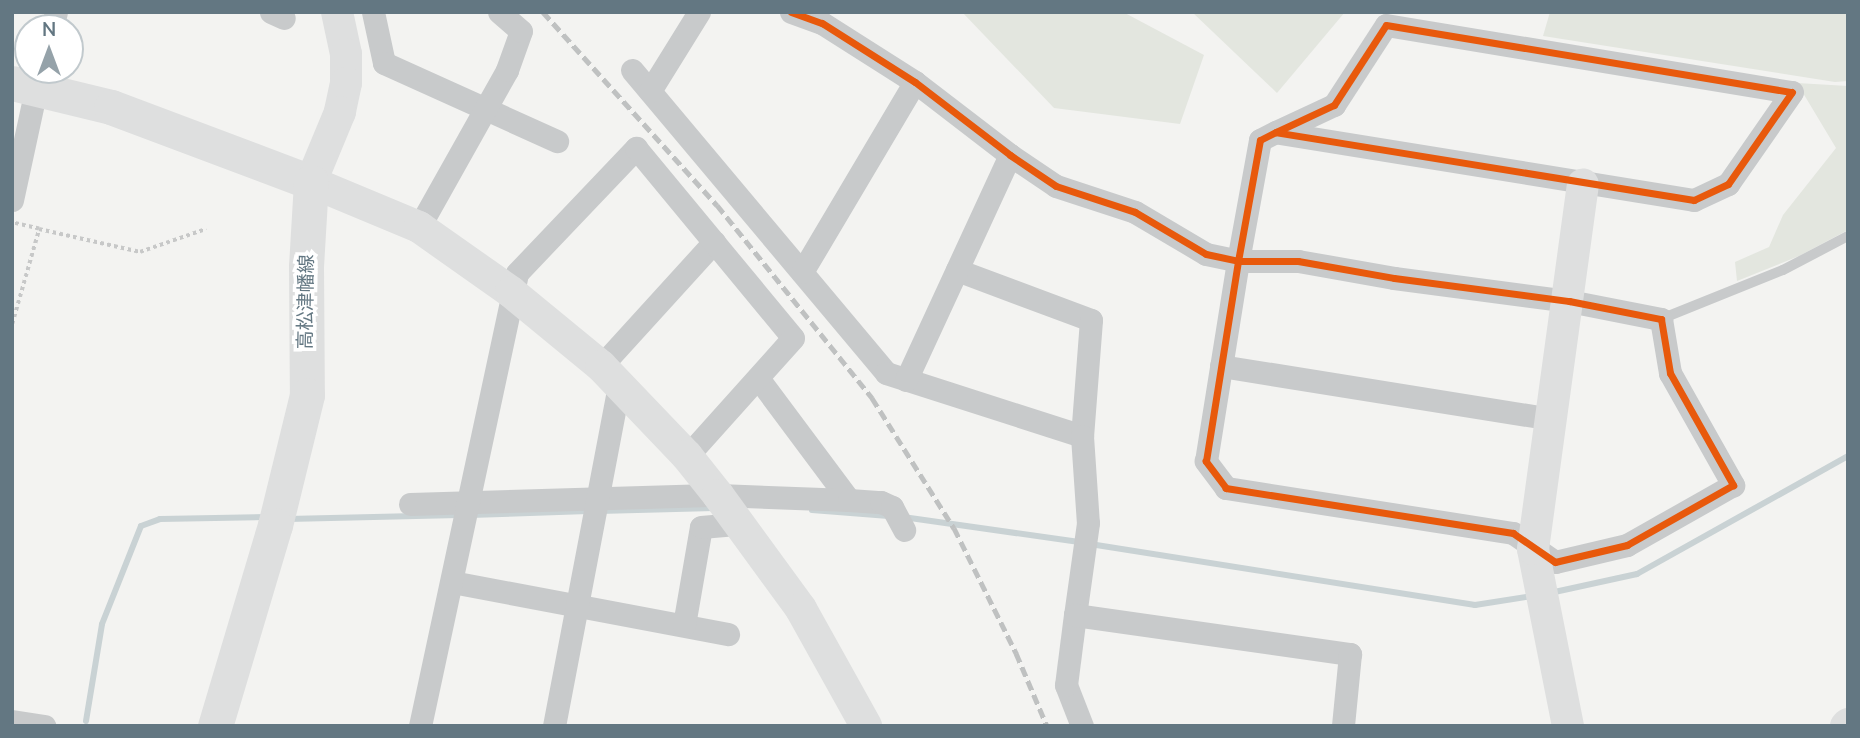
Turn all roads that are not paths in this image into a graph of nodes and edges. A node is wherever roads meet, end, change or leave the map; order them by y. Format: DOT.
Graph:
graph roads {
  1 [pos="337,12"];
  2 [pos="373,12"];
  3 [pos="499,12"];
  4 [pos="699,12"];
  5 [pos="791,12"];
  6 [pos="632,69"];
  7 [pos="915,82"];
  8 [pos="29,84"];
  9 [pos="38,84"];
  10 [pos="650,91"];
  11 [pos="486,108"];
  12 [pos="1276,132"];
  13 [pos="557,141"];
  14 [pos="1010,155"];
  15 [pos="311,182"];
  16 [pos="1583,184"];
  17 [pos="12,200"];
  18 [pos="419,227"];
  19 [pos="1848,236"];
  20 [pos="713,242"];
  21 [pos="1238,261"];
  22 [pos="957,270"];
  23 [pos="802,272"];
  24 [pos="511,292"];
  25 [pos="1569,301"];
  26 [pos="1661,319"];
  27 [pos="1222,366"];
  28 [pos="610,375"];
  29 [pos="758,377"];
  30 [pos="906,380"];
  31 [pos="1552,419"];
  32 [pos="1082,436"];
  33 [pos="687,456"];
  34 [pos="849,500"];
  35 [pos="410,503"];
  36 [pos="595,507"];
  37 [pos="468,510"];
  38 [pos="729,510"];
  39 [pos="899,521"];
  40 [pos="1533,549"];
  41 [pos="452,582"];
  42 [pos="576,605"];
  43 [pos="1075,615"];
  44 [pos="684,625"];
  45 [pos="728,634"];
  46 [pos="12,721"];
  47 [pos="46,726"];
  48 [pos="215,726"];
  49 [pos="420,726"];
  50 [pos="554,726"];
  51 [pos="866,726"];
  52 [pos="1082,726"];
  53 [pos="1343,726"];
  54 [pos="1568,726"];
  1 -- 15 [label="street"];
  2 -- 11 [label="street"];
  3 -- 11 [label="street"];
  4 -- 10 [label="street"];
  5 -- 7 [label="street"];
  6 -- 10 [label="street"];
  7 -- 14 [label="street"];
  7 -- 23 [label="street"];
  8 -- 17 [label="street"];
  9 -- 15 [label="main road"];
  10 -- 23 [label="street"];
  11 -- 13 [label="street"];
  11 -- 18 [label="street"];
  12 -- 16 [label="street"];
  12 -- 16 [label="street"];
  12 -- 21 [label="street"];
  14 -- 21 [label="street"];
  14 -- 22 [label="street"];
  15 -- 18 [label="street"];
  15 -- 48 [label="main road, 高松津幡線"];
  16 -- 25 [label="street"];
  18 -- 24 [label="street"];
  19 -- 26 [label="lane"];
  20 -- 24 [label="street"];
  20 -- 28 [label="street"];
  20 -- 29 [label="street"];
  21 -- 25 [label="street"];
  21 -- 27 [label="street"];
  22 -- 30 [label="street"];
  22 -- 32 [label="street"];
  23 -- 30 [label="street"];
  24 -- 28 [label="street"];
  24 -- 37 [label="street"];
  25 -- 26 [label="street"];
  25 -- 31 [label="street"];
  26 -- 40 [label="street"];
  27 -- 31 [label="street"];
  27 -- 40 [label="street"];
  28 -- 33 [label="street"];
  28 -- 36 [label="street"];
  29 -- 33 [label="street"];
  29 -- 34 [label="street"];
  30 -- 32 [label="street"];
  31 -- 40 [label="street"];
  32 -- 43 [label="street"];
  33 -- 38 [label="street"];
  34 -- 38 [label="street"];
  34 -- 39 [label="street"];
  35 -- 37 [label="street"];
  36 -- 37 [label="street"];
  36 -- 38 [label="street"];
  36 -- 42 [label="street"];
  37 -- 41 [label="street"];
  38 -- 44 [label="street"];
  38 -- 51 [label="street"];
  40 -- 54 [label="street"];
  41 -- 42 [label="street"];
  41 -- 49 [label="street"];
  42 -- 44 [label="street"];
  42 -- 50 [label="street"];
  43 -- 52 [label="street"];
  43 -- 53 [label="street"];
  44 -- 45 [label="street"];
  46 -- 47 [label="street"];
}
